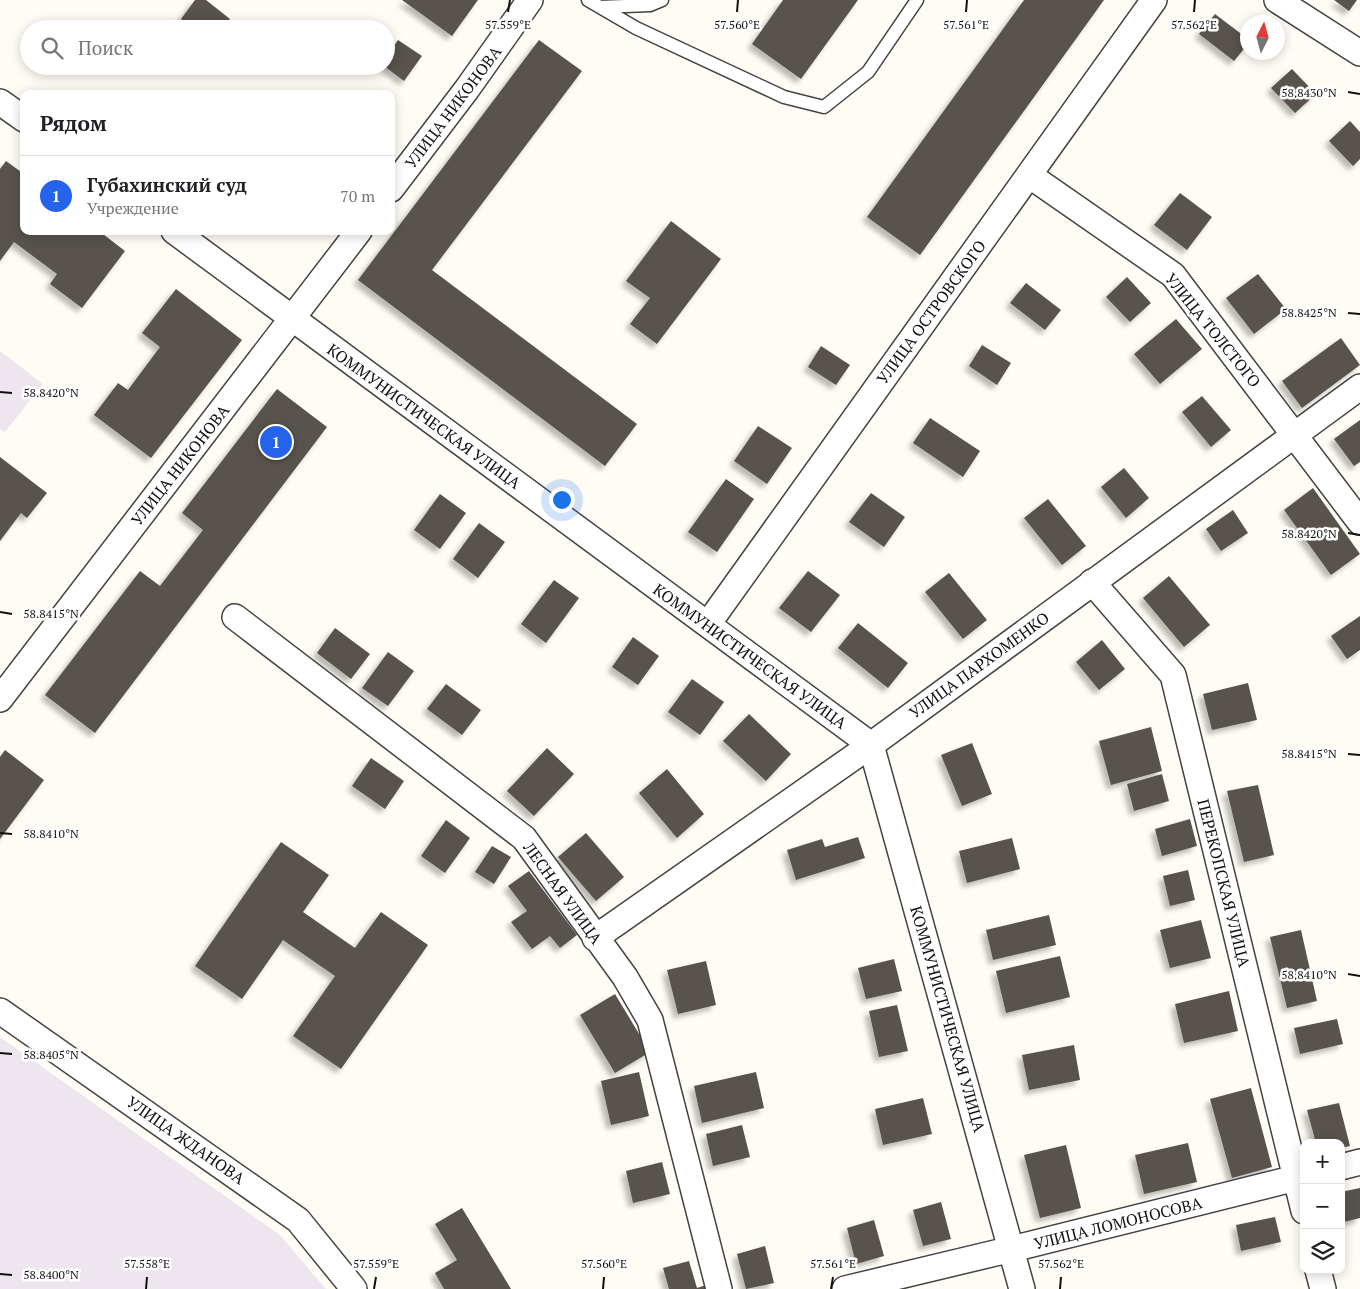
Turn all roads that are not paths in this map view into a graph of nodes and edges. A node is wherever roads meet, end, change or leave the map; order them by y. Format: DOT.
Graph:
graph roads {
  1 [pos="530,0"];
  2 [pos="588,0"];
  3 [pos="662,0"];
  4 [pos="918,0"];
  5 [pos="1154,0"];
  6 [pos="1277,0"];
  7 [pos="600,7"];
  8 [pos="1360,53"];
  9 [pos="0,102"];
  10 [pos="20,116"];
  11 [pos="1029,175"];
  12 [pos="395,184"];
  13 [pos="179,235"];
  14 [pos="356,235"];
  15 [pos="292,319"];
  16 [pos="1360,387"];
  17 [pos="1295,435"];
  18 [pos="1360,522"];
  19 [pos="1092,582"];
  20 [pos="235,617"];
  21 [pos="708,624"];
  22 [pos="0,699"];
  23 [pos="871,745"];
  24 [pos="595,938"];
  25 [pos="0,1011"];
  26 [pos="1360,1162"];
  27 [pos="1345,1166"];
  28 [pos="1300,1177"];
  29 [pos="1012,1250"];
  30 [pos="1319,1274"];
  31 [pos="354,1289"];
  32 [pos="719,1289"];
  33 [pos="845,1289"];
  34 [pos="1022,1289"];
  35 [pos="1323,1289"];
  1 -- 12 [label="street, УЛИЦА НИКОНОВА"];
  2 -- 7 [label="lane"];
  3 -- 7 [label="lane"];
  4 -- 7 [label="lane"];
  5 -- 11 [label="street, УЛИЦА ОСТРОВСКОГО"];
  6 -- 8 [label="street"];
  9 -- 10 [label="street"];
  11 -- 17 [label="street, УЛИЦА ТОЛСТОГО"];
  11 -- 21 [label="street, УЛИЦА ОСТРОВСКОГО"];
  13 -- 15 [label="street, КОММУНИСТИЧЕСКАЯ УЛИЦА"];
  14 -- 15 [label="street, УЛИЦА НИКОНОВА"];
  15 -- 21 [label="street, КОММУНИСТИЧЕСКАЯ УЛИЦА"];
  15 -- 22 [label="street, УЛИЦА НИКОНОВА"];
  16 -- 17 [label="street, УЛИЦА ПАРХОМЕНКО"];
  17 -- 18 [label="street, УЛИЦА ТОЛСТОГО"];
  17 -- 19 [label="street, УЛИЦА ПАРХОМЕНКО"];
  19 -- 23 [label="street, УЛИЦА ПАРХОМЕНКО"];
  19 -- 28 [label="street, ПЕРЕКОПСКАЯ УЛИЦА"];
  20 -- 24 [label="street, ЛЕСНАЯ УЛИЦА"];
  21 -- 23 [label="street, КОММУНИСТИЧЕСКАЯ УЛИЦА"];
  23 -- 24 [label="street, УЛИЦА ПАРХОМЕНКО"];
  23 -- 29 [label="street, КОММУНИСТИЧЕСКАЯ УЛИЦА"];
  24 -- 32 [label="street, ЛЕСНАЯ УЛИЦА"];
  25 -- 31 [label="street, УЛИЦА ЖДАНОВА"];
  26 -- 27 [label="street"];
  28 -- 29 [label="street, УЛИЦА ЛОМОНОСОВА"];
  29 -- 33 [label="street, УЛИЦА ЛОМОНОСОВА"];
  29 -- 34 [label="street, КОММУНИСТИЧЕСКАЯ УЛИЦА"];
  30 -- 35 [label="street"];
}
